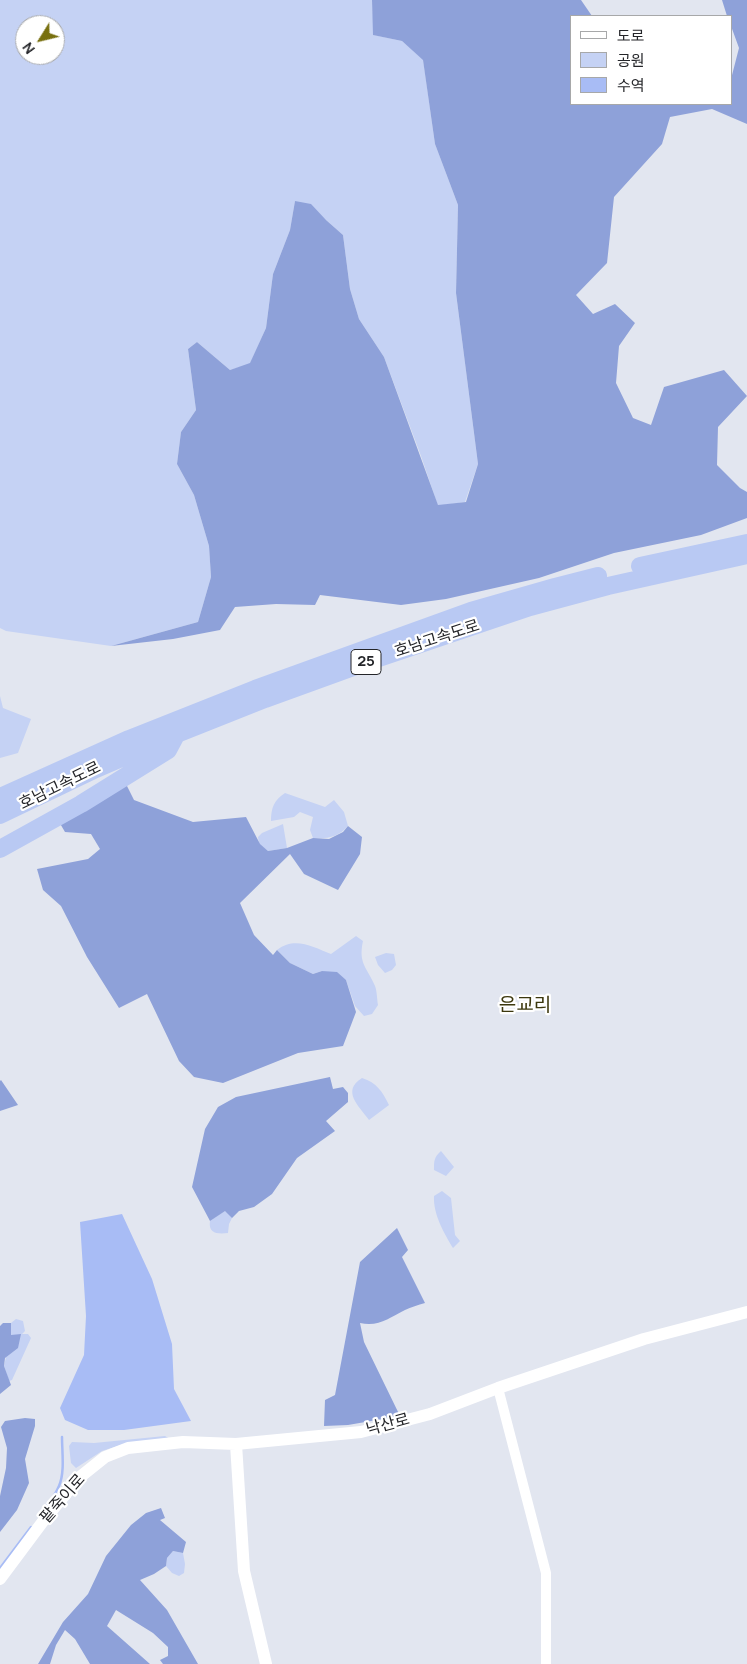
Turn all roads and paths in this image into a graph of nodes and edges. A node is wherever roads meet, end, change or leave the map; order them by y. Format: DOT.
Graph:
graph roads {
  1 [pos="747,543"];
  2 [pos="747,555"];
  3 [pos="177,734"];
  4 [pos="0,797"];
  5 [pos="0,815"];
  6 [pos="0,849"];
  7 [pos="747,1312"];
  8 [pos="498,1388"];
  9 [pos="236,1444"];
  10 [pos="0,1579"];
  11 [pos="266,1664"];
  12 [pos="546,1664"];
  1 -- 4 [label="highway, 호남고속도로 / 25"];
  2 -- 3 [label="highway, 호남고속도로 / 25"];
  3 -- 5 [label="highway, 호남고속도로 / 25"];
  3 -- 6 [label="highway"];
  7 -- 8 [label="street, 낙산로"];
  8 -- 9 [label="street, 낙산로"];
  8 -- 12 [label="street"];
  9 -- 10 [label="street, 팥죽이로"];
  9 -- 11 [label="street"];
}
